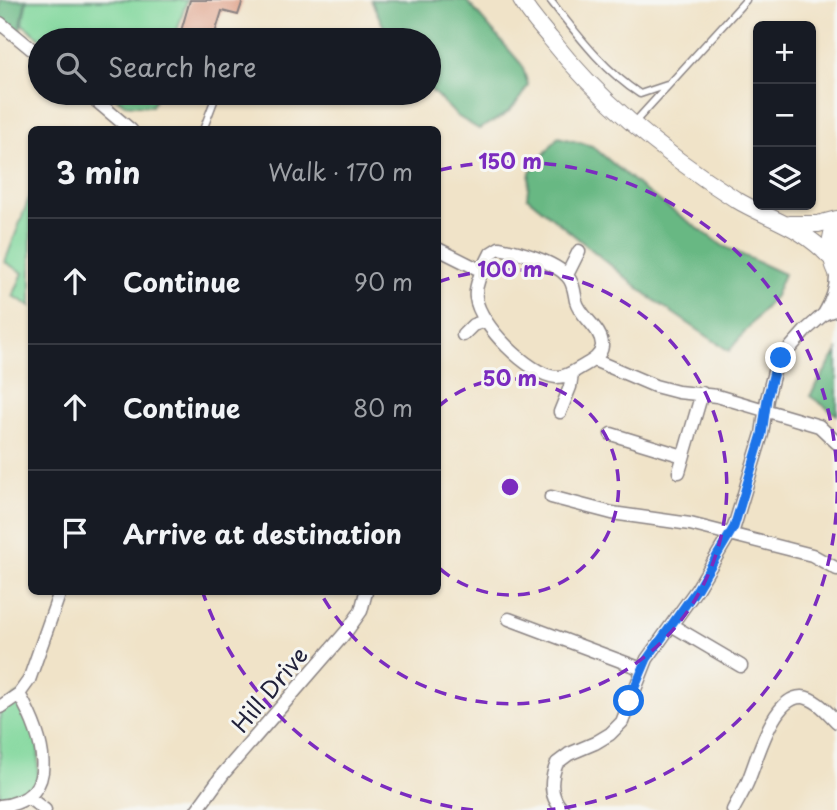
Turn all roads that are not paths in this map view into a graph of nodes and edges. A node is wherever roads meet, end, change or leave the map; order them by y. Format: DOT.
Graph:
graph roads {
  1 [pos="521,0"];
  2 [pos="550,0"];
  3 [pos="742,2"];
  4 [pos="0,23"];
  5 [pos="28,47"];
  6 [pos="668,85"];
  7 [pos="101,105"];
  8 [pos="212,105"];
  9 [pos="126,126"];
  10 [pos="205,126"];
  11 [pos="632,126"];
  12 [pos="837,220"];
  13 [pos="788,224"];
  14 [pos="441,250"];
  15 [pos="579,251"];
  16 [pos="834,267"];
  17 [pos="482,271"];
  18 [pos="567,275"];
  19 [pos="831,312"];
  20 [pos="485,321"];
  21 [pos="463,335"];
  22 [pos="594,360"];
  23 [pos="572,374"];
  24 [pos="702,393"];
  25 [pos="765,411"];
  26 [pos="560,412"];
  27 [pos="611,434"];
  28 [pos="837,443"];
  29 [pos="683,456"];
  30 [pos="678,472"];
  31 [pos="551,497"];
  32 [pos="731,531"];
  33 [pos="837,569"];
  34 [pos="59,595"];
  35 [pos="365,595"];
  36 [pos="509,618"];
  37 [pos="673,626"];
  38 [pos="741,666"];
  39 [pos="642,669"];
  40 [pos="19,694"];
  41 [pos="0,707"];
  42 [pos="837,722"];
  43 [pos="29,798"];
  44 [pos="0,806"];
  45 [pos="45,810"];
  46 [pos="197,810"];
  47 [pos="564,810"];
  48 [pos="733,810"];
  1 -- 11 [label="street"];
  2 -- 6 [label="lane"];
  3 -- 6 [label="lane"];
  4 -- 5 [label="street"];
  6 -- 11 [label="lane"];
  7 -- 9 [label="street"];
  8 -- 10 [label="lane"];
  11 -- 13 [label="street"];
  12 -- 13 [label="street"];
  12 -- 16 [label="street"];
  13 -- 16 [label="street"];
  14 -- 17 [label="street"];
  15 -- 18 [label="street"];
  16 -- 19 [label="street"];
  17 -- 18 [label="street"];
  17 -- 20 [label="street"];
  18 -- 22 [label="street"];
  19 -- 25 [label="street"];
  20 -- 21 [label="street"];
  20 -- 23 [label="street"];
  22 -- 23 [label="street"];
  22 -- 24 [label="street"];
  23 -- 26 [label="street"];
  24 -- 25 [label="street"];
  24 -- 29 [label="street"];
  25 -- 28 [label="street"];
  25 -- 32 [label="street"];
  27 -- 29 [label="street"];
  29 -- 30 [label="street"];
  31 -- 32 [label="street"];
  32 -- 33 [label="street"];
  32 -- 37 [label="street"];
  34 -- 40 [label="street"];
  35 -- 46 [label="street, Hill Drive"];
  36 -- 39 [label="street"];
  37 -- 38 [label="street"];
  37 -- 39 [label="street"];
  39 -- 47 [label="street"];
  40 -- 41 [label="street"];
  40 -- 43 [label="street"];
  42 -- 48 [label="street"];
  43 -- 44 [label="street"];
  43 -- 45 [label="street"];
}
